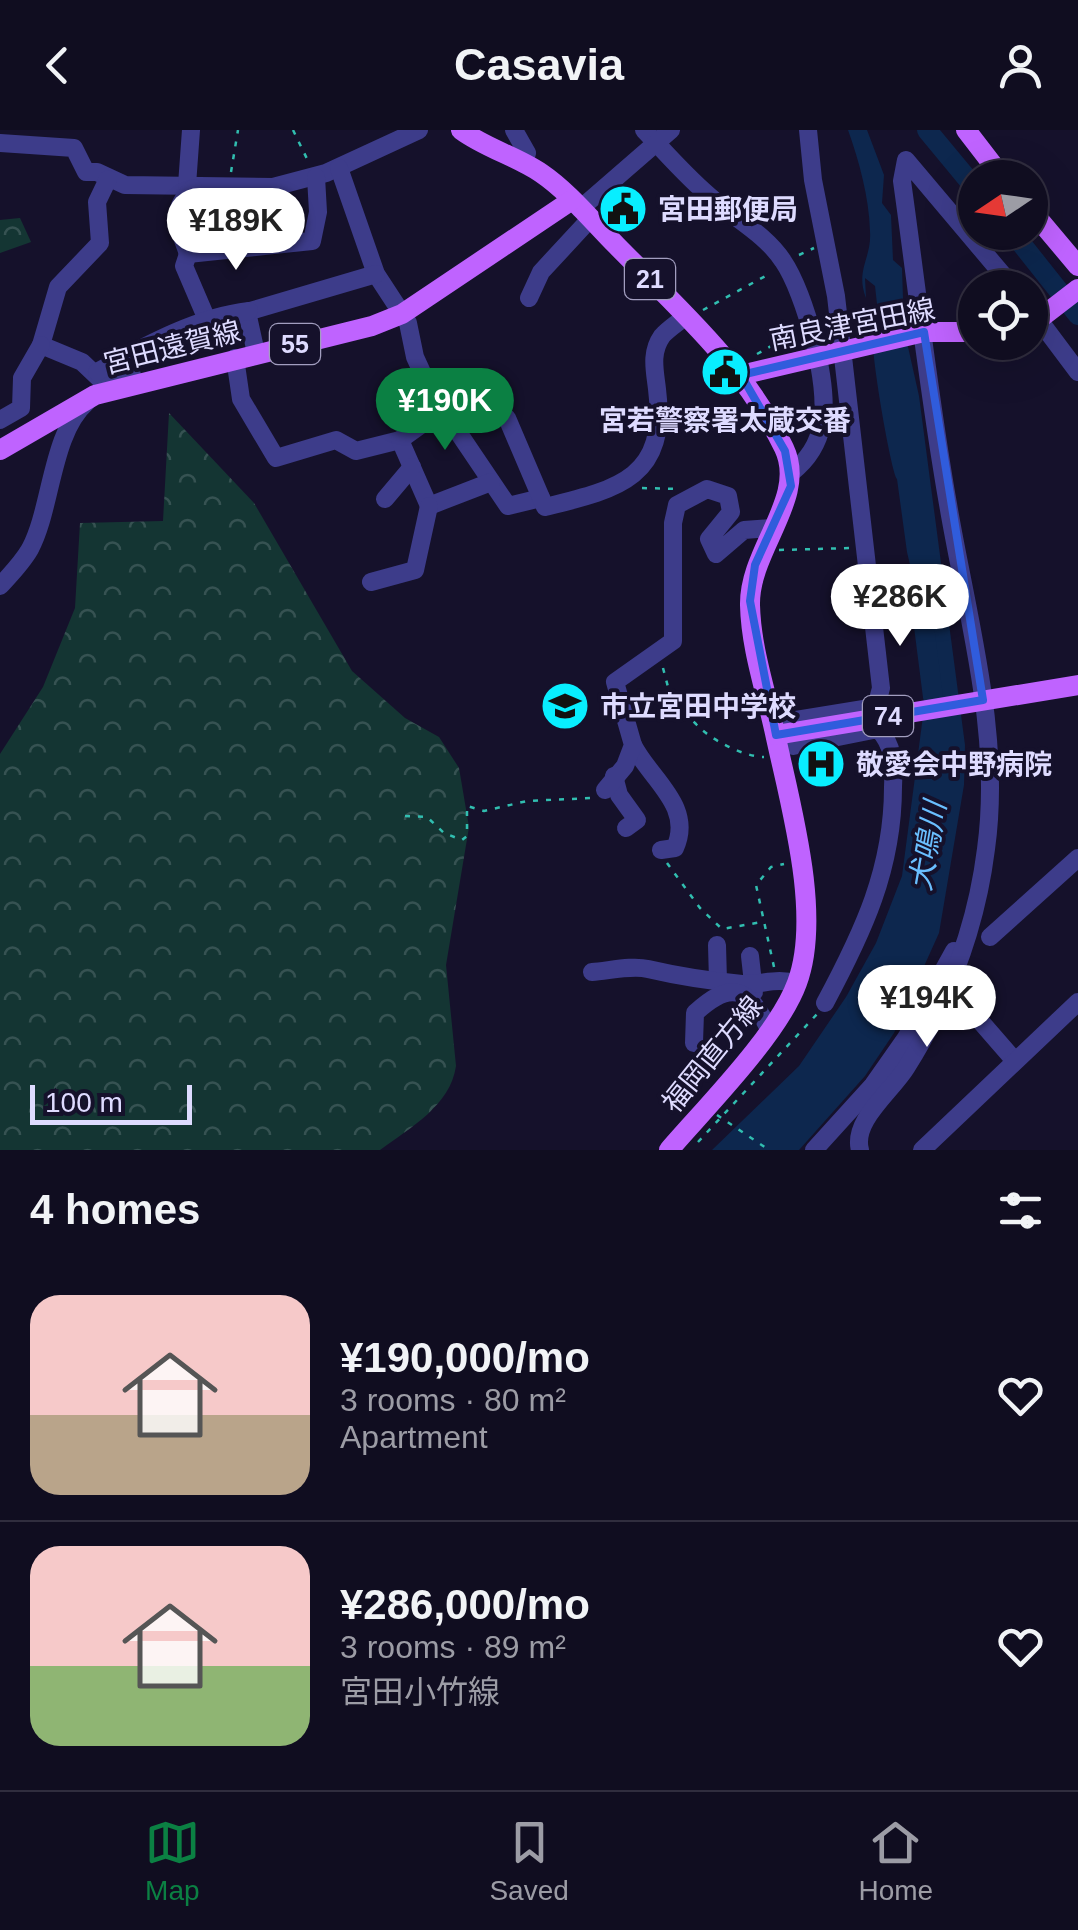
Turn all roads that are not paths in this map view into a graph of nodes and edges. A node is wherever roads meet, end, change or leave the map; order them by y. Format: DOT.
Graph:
graph roads {
  1 [pos="191,130"];
  2 [pos="419,130"];
  3 [pos="461,130"];
  4 [pos="514,130"];
  5 [pos="808,130"];
  6 [pos="966,130"];
  7 [pos="392,135"];
  8 [pos="657,135"];
  9 [pos="0,143"];
  10 [pos="990,160"];
  11 [pos="524,164"];
  12 [pos="339,168"];
  13 [pos="316,177"];
  14 [pos="108,179"];
  15 [pos="190,187"];
  16 [pos="581,210"];
  17 [pos="1048,230"];
  18 [pos="188,254"];
  19 [pos="1078,266"];
  20 [pos="999,270"];
  21 [pos="376,274"];
  22 [pos="1078,290"];
  23 [pos="529,298"];
  24 [pos="1048,310"];
  25 [pos="249,312"];
  26 [pos="402,314"];
  27 [pos="688,317"];
  28 [pos="208,322"];
  29 [pos="924,332"];
  30 [pos="958,332"];
  31 [pos="1048,334"];
  32 [pos="41,346"];
  33 [pos="842,348"];
  34 [pos="256,354"];
  35 [pos="816,354"];
  36 [pos="235,358"];
  37 [pos="738,372"];
  38 [pos="1078,372"];
  39 [pos="94,385"];
  40 [pos="444,409"];
  41 [pos="0,420"];
  42 [pos="456,427"];
  43 [pos="400,440"];
  44 [pos="0,450"];
  45 [pos="412,467"];
  46 [pos="791,473"];
  47 [pos="491,482"];
  48 [pos="541,498"];
  49 [pos="385,499"];
  50 [pos="429,506"];
  51 [pos="767,537"];
  52 [pos="371,582"];
  53 [pos="0,586"];
  54 [pos="1078,685"];
  55 [pos="984,700"];
  56 [pos="783,741"];
  57 [pos="633,745"];
  58 [pos="626,828"];
  59 [pos="661,850"];
  60 [pos="1078,858"];
  61 [pos="976,910"];
  62 [pos="990,937"];
  63 [pos="717,945"];
  64 [pos="750,956"];
  65 [pos="592,972"];
  66 [pos="718,981"];
  67 [pos="768,989"];
  68 [pos="1078,1002"];
  69 [pos="825,1003"];
  70 [pos="974,1014"];
  71 [pos="769,1029"];
  72 [pos="694,1043"];
  73 [pos="1015,1061"];
  74 [pos="668,1150"];
  75 [pos="814,1150"];
  76 [pos="860,1150"];
  77 [pos="922,1150"];
  1 -- 15 [label="street"];
  2 -- 7 [label="street"];
  3 -- 11 [label="main road, 21"];
  4 -- 11 [label="street"];
  5 -- 33 [label="street"];
  6 -- 10 [label="main road"];
  7 -- 12 [label="street"];
  8 -- 16 [label="street"];
  8 -- 35 [label="street"];
  9 -- 14 [label="street"];
  11 -- 16 [label="main road, 21"];
  12 -- 13 [label="street"];
  12 -- 21 [label="street"];
  13 -- 15 [label="street"];
  13 -- 18 [label="street"];
  14 -- 15 [label="street"];
  14 -- 32 [label="street"];
  15 -- 18 [label="street"];
  16 -- 23 [label="street"];
  16 -- 26 [label="main road, 宮田遠賀線 / 55"];
  16 -- 27 [label="main road, 21"];
  17 -- 19 [label="main road"];
  18 -- 28 [label="street"];
  20 -- 29 [label="street"];
  21 -- 25 [label="street"];
  21 -- 26 [label="street"];
  22 -- 24 [label="main road"];
  25 -- 28 [label="street"];
  25 -- 34 [label="street"];
  26 -- 34 [label="main road, 宮田遠賀線 / 55"];
  26 -- 40 [label="street"];
  27 -- 37 [label="main road, 21"];
  27 -- 48 [label="street"];
  28 -- 39 [label="street"];
  29 -- 30 [label="main road, 南良津宮田線"];
  29 -- 33 [label="main road, 南良津宮田線"];
  29 -- 55 [label="street"];
  31 -- 38 [label="street"];
  32 -- 39 [label="street"];
  32 -- 41 [label="street"];
  33 -- 35 [label="main road, 南良津宮田線"];
  33 -- 56 [label="street"];
  34 -- 36 [label="main road, 宮田遠賀線 / 55"];
  35 -- 37 [label="main road, 南良津宮田線"];
  35 -- 46 [label="street"];
  36 -- 39 [label="main road, 宮田遠賀線 / 55"];
  36 -- 43 [label="street"];
  37 -- 46 [label="main road, 21"];
  39 -- 44 [label="main road, 宮田遠賀線 / 55"];
  39 -- 53 [label="street"];
  40 -- 42 [label="street"];
  40 -- 43 [label="street"];
  42 -- 47 [label="street"];
  42 -- 48 [label="street"];
  43 -- 45 [label="street"];
  45 -- 49 [label="street"];
  45 -- 50 [label="street"];
  46 -- 51 [label="main road, 福岡直方線"];
  47 -- 48 [label="street"];
  47 -- 50 [label="street"];
  50 -- 52 [label="street"];
  51 -- 56 [label="main road, 福岡直方線"];
  51 -- 57 [label="street"];
  54 -- 55 [label="main road, 74"];
  55 -- 56 [label="main road, 74"];
  55 -- 61 [label="street"];
  56 -- 67 [label="main road, 福岡直方線"];
  56 -- 69 [label="street"];
  57 -- 58 [label="street"];
  57 -- 59 [label="street"];
  60 -- 62 [label="street"];
  61 -- 75 [label="street"];
  61 -- 76 [label="street"];
  63 -- 66 [label="street"];
  64 -- 67 [label="street"];
  65 -- 66 [label="street"];
  66 -- 67 [label="street"];
  67 -- 71 [label="main road, 福岡直方線"];
  67 -- 71 [label="street"];
  67 -- 72 [label="street"];
  68 -- 73 [label="street"];
  70 -- 73 [label="street"];
  71 -- 74 [label="main road, 福岡直方線"];
  73 -- 77 [label="street"];
}
